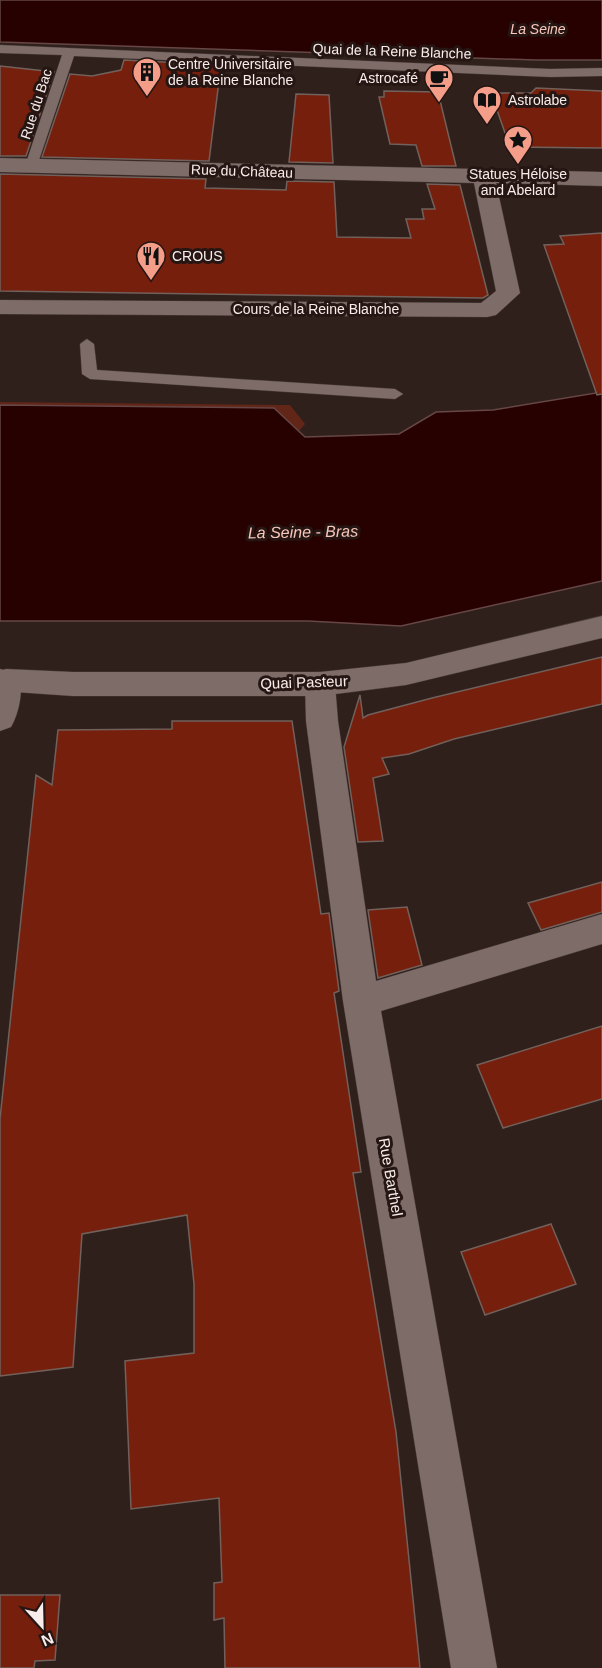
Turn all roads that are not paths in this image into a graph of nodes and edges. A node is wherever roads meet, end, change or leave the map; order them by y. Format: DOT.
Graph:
graph roads {
  1 [pos="0,49"];
  2 [pos="69,52"];
  3 [pos="602,72"];
  4 [pos="0,165"];
  5 [pos="32,166"];
  6 [pos="484,178"];
  7 [pos="602,179"];
  8 [pos="0,307"];
  9 [pos="87,344"];
  10 [pos="395,394"];
  11 [pos="602,627"];
  12 [pos="3,681"];
  13 [pos="320,684"];
  14 [pos="0,719"];
  15 [pos="602,929"];
  16 [pos="361,1001"];
  17 [pos="474,1668"];
  1 -- 2 [label="lane, Quai de la Reine Blanche"];
  2 -- 3 [label="lane, Quai de la Reine Blanche"];
  2 -- 5 [label="lane, Rue du Bac"];
  4 -- 5 [label="street, Rue du Château"];
  5 -- 6 [label="street, Rue du Château"];
  6 -- 7 [label="street, Rue du Château"];
  6 -- 8 [label="street, Cours de la Reine Blanche"];
  9 -- 10 [label="lane"];
  11 -- 13 [label="street, Quai Pasteur"];
  12 -- 13 [label="street, Quai Pasteur"];
  12 -- 14 [label="street"];
  13 -- 16 [label="street, Rue Barthel"];
  15 -- 16 [label="street"];
  16 -- 17 [label="street, Rue Barthel"];
}
